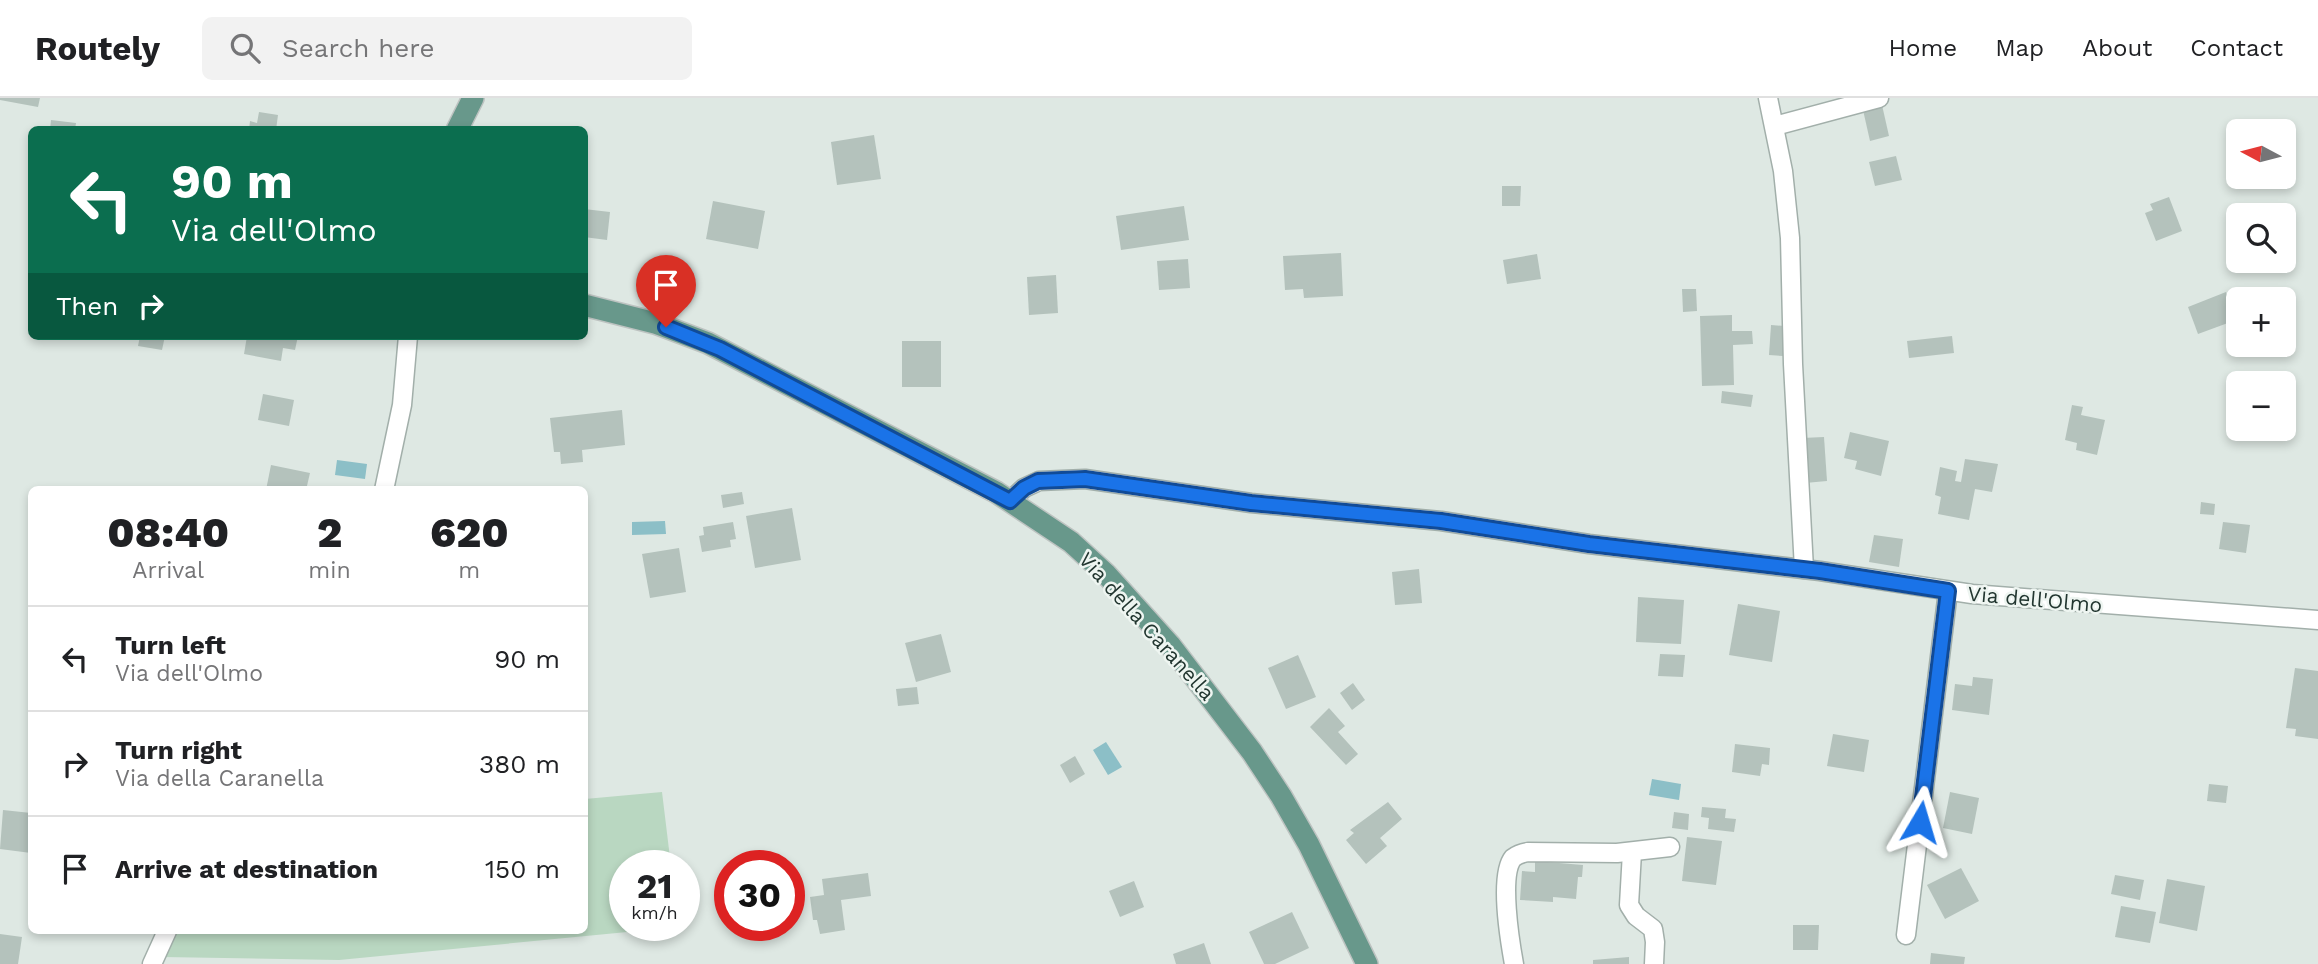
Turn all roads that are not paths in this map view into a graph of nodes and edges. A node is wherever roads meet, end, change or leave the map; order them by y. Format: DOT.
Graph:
graph roads {
  1 [pos="473,98"];
  2 [pos="1768,98"];
  3 [pos="1879,98"];
  4 [pos="459,126"];
  5 [pos="1775,126"];
  6 [pos="588,305"];
  7 [pos="408,340"];
  8 [pos="385,486"];
  9 [pos="1010,501"];
  10 [pos="1804,569"];
  11 [pos="1948,591"];
  12 [pos="2318,620"];
  13 [pos="1670,847"];
  14 [pos="1632,852"];
  15 [pos="166,934"];
  16 [pos="1906,935"];
  17 [pos="152,964"];
  18 [pos="1367,964"];
  19 [pos="1514,964"];
  20 [pos="1654,964"];
  1 -- 4 [label="main road"];
  2 -- 5 [label="street"];
  3 -- 5 [label="street"];
  5 -- 10 [label="street"];
  6 -- 9 [label="main road, Via della Caranella"];
  7 -- 8 [label="street"];
  9 -- 10 [label="street, Via dell'Olmo"];
  9 -- 18 [label="main road, Via della Caranella"];
  10 -- 11 [label="street, Via dell'Olmo"];
  11 -- 12 [label="street, Via dell'Olmo"];
  11 -- 16 [label="street"];
  13 -- 14 [label="street"];
  14 -- 19 [label="street"];
  14 -- 20 [label="street"];
  15 -- 17 [label="street"];
}
